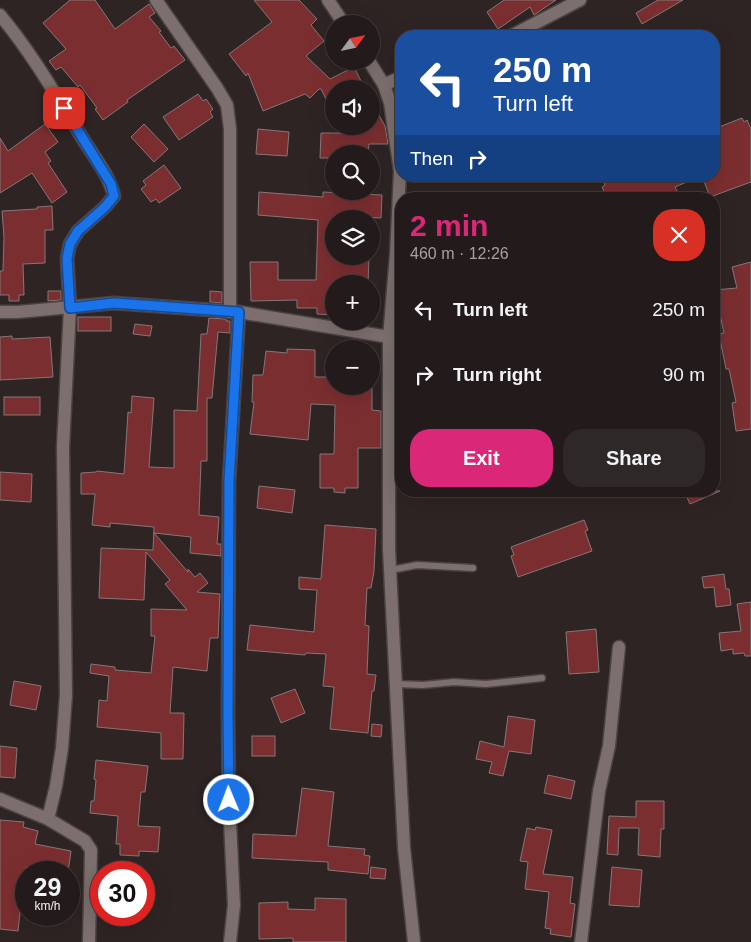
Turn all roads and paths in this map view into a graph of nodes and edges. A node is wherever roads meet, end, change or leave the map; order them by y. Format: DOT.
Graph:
graph roads {
  1 [pos="156,0"];
  2 [pos="328,0"];
  3 [pos="580,0"];
  4 [pos="0,15"];
  5 [pos="338,15"];
  6 [pos="522,30"];
  7 [pos="375,70"];
  8 [pos="395,80"];
  9 [pos="384,85"];
  10 [pos="395,137"];
  11 [pos="70,308"];
  12 [pos="0,312"];
  13 [pos="235,312"];
  14 [pos="395,336"];
  15 [pos="473,568"];
  16 [pos="391,570"];
  17 [pos="619,647"];
  18 [pos="542,678"];
  19 [pos="396,684"];
  20 [pos="0,800"];
  21 [pos="48,820"];
  22 [pos="89,942"];
  23 [pos="230,942"];
  24 [pos="414,942"];
  25 [pos="581,942"];
  1 -- 13 [label="street"];
  2 -- 5 [label="street"];
  3 -- 6 [label="street"];
  4 -- 11 [label="street"];
  7 -- 9 [label="street"];
  8 -- 9 [label="street"];
  9 -- 10 [label="street"];
  11 -- 12 [label="street"];
  11 -- 13 [label="street"];
  11 -- 21 [label="street"];
  13 -- 14 [label="street"];
  13 -- 23 [label="street"];
  14 -- 16 [label="street"];
  15 -- 16 [label="lane"];
  16 -- 19 [label="street"];
  17 -- 25 [label="street"];
  18 -- 19 [label="lane"];
  19 -- 24 [label="street"];
  20 -- 21 [label="street"];
  21 -- 22 [label="street"];
}
